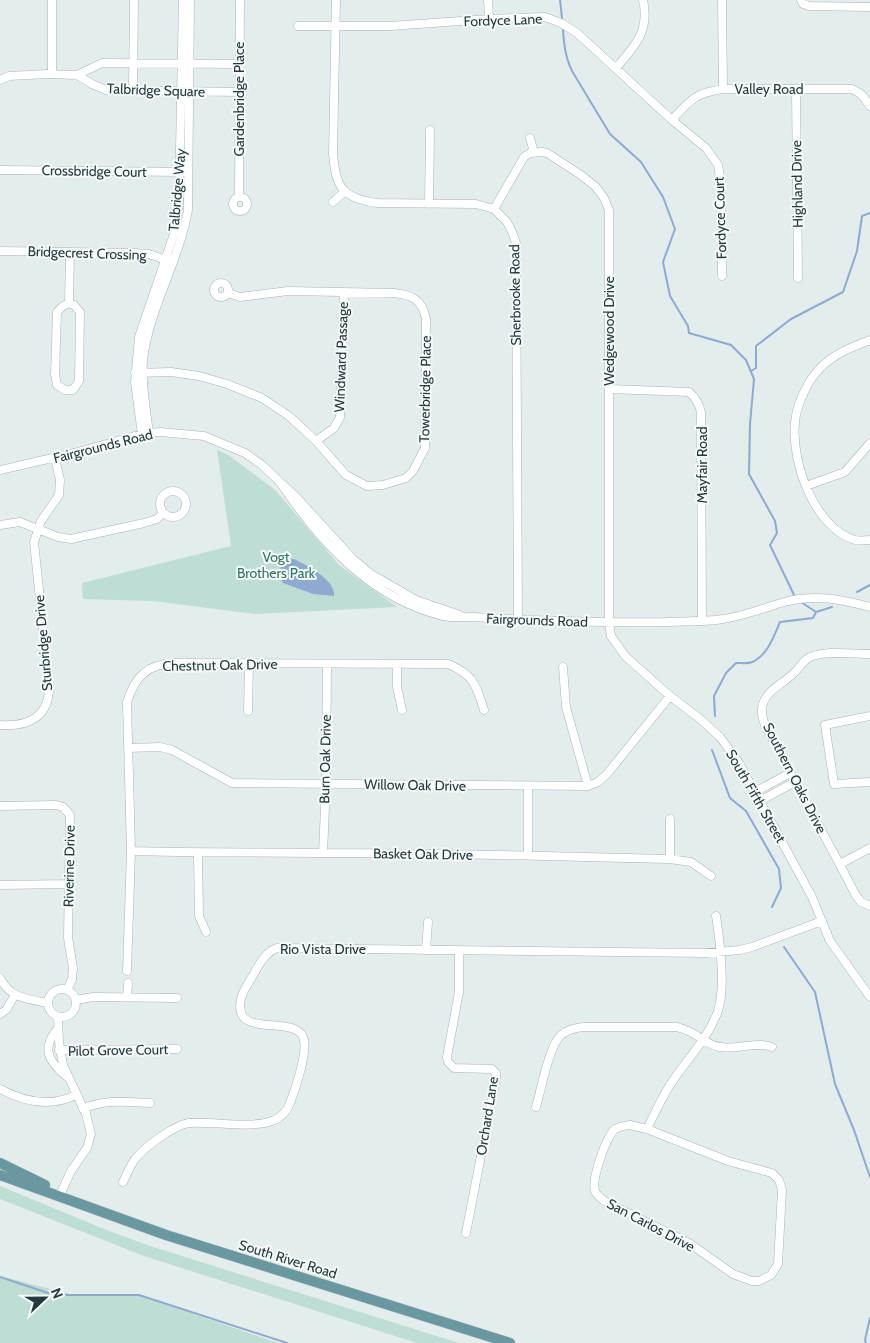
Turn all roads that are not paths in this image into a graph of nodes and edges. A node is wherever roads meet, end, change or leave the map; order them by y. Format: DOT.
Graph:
graph roads {
  1 [pos="52,0"];
  2 [pos="134,0"];
  3 [pos="183,0"];
  4 [pos="190,0"];
  5 [pos="240,0"];
  6 [pos="336,0"];
  7 [pos="488,0"];
  8 [pos="643,0"];
  9 [pos="722,0"];
  10 [pos="802,2"];
  11 [pos="870,7"];
  12 [pos="489,19"];
  13 [pos="298,26"];
  14 [pos="336,26"];
  15 [pos="186,63"];
  16 [pos="134,64"];
  17 [pos="239,64"];
  18 [pos="616,68"];
  19 [pos="52,74"];
  20 [pos="77,75"];
  21 [pos="0,80"];
  22 [pos="723,89"];
  23 [pos="796,89"];
  24 [pos="133,90"];
  25 [pos="186,92"];
  26 [pos="239,92"];
  27 [pos="870,106"];
  28 [pos="672,120"];
  29 [pos="430,130"];
  30 [pos="530,138"];
  31 [pos="534,152"];
  32 [pos="0,170"];
  33 [pos="184,172"];
  34 [pos="344,192"];
  35 [pos="239,197"];
  36 [pos="333,202"];
  37 [pos="428,204"];
  38 [pos="494,209"];
  39 [pos="0,251"];
  40 [pos="70,252"];
  41 [pos="170,261"];
  42 [pos="722,276"];
  43 [pos="798,278"];
  44 [pos="228,293"];
  45 [pos="344,293"];
  46 [pos="69,303"];
  47 [pos="870,340"];
  48 [pos="139,373"];
  49 [pos="610,389"];
  50 [pos="146,433"];
  51 [pos="316,441"];
  52 [pos="870,443"];
  53 [pos="55,458"];
  54 [pos="0,470"];
  55 [pos="806,486"];
  56 [pos="163,513"];
  57 [pos="0,525"];
  58 [pos="38,528"];
  59 [pos="870,540"];
  60 [pos="870,607"];
  61 [pos="518,619"];
  62 [pos="702,621"];
  63 [pos="609,623"];
  64 [pos="870,654"];
  65 [pos="249,664"];
  66 [pos="327,664"];
  67 [pos="397,664"];
  68 [pos="563,667"];
  69 [pos="670,696"];
  70 [pos="402,710"];
  71 [pos="484,710"];
  72 [pos="248,711"];
  73 [pos="870,716"];
  74 [pos="0,725"];
  75 [pos="128,748"];
  76 [pos="790,774"];
  77 [pos="795,782"];
  78 [pos="870,782"];
  79 [pos="326,784"];
  80 [pos="528,786"];
  81 [pos="588,786"];
  82 [pos="755,792"];
  83 [pos="760,801"];
  84 [pos="0,806"];
  85 [pos="670,819"];
  86 [pos="870,848"];
  87 [pos="131,851"];
  88 [pos="323,853"];
  89 [pos="198,854"];
  90 [pos="528,855"];
  91 [pos="670,859"];
  92 [pos="840,864"];
  93 [pos="710,876"];
  94 [pos="69,884"];
  95 [pos="0,885"];
  96 [pos="870,906"];
  97 [pos="716,916"];
  98 [pos="428,922"];
  99 [pos="822,922"];
  100 [pos="206,932"];
  101 [pos="426,950"];
  102 [pos="459,951"];
  103 [pos="721,952"];
  104 [pos="127,971"];
  105 [pos="0,978"];
  106 [pos="128,983"];
  107 [pos="67,990"];
  108 [pos="15,996"];
  109 [pos="127,997"];
  110 [pos="870,997"];
  111 [pos="177,998"];
  112 [pos="76,1000"];
  113 [pos="48,1003"];
  114 [pos="0,1014"];
  115 [pos="58,1017"];
  116 [pos="58,1028"];
  117 [pos="555,1028"];
  118 [pos="561,1035"];
  119 [pos="703,1039"];
  120 [pos="772,1047"];
  121 [pos="177,1049"];
  122 [pos="59,1050"];
  123 [pos="67,1077"];
  124 [pos="0,1089"];
  125 [pos="76,1094"];
  126 [pos="150,1103"];
  127 [pos="536,1107"];
  128 [pos="83,1109"];
  129 [pos="647,1129"];
  130 [pos="0,1163"];
  131 [pos="0,1173"];
  132 [pos="124,1182"];
  133 [pos="60,1195"];
  134 [pos="466,1233"];
  135 [pos="510,1343"];
  1 -- 19 [label="street"];
  2 -- 16 [label="street"];
  3 -- 15 [label="street, Talbridge Way"];
  4 -- 15 [label="street, Talbridge Way"];
  5 -- 17 [label="street, Gardenbridge Place"];
  6 -- 14 [label="street"];
  7 -- 12 [label="street"];
  8 -- 18 [label="street"];
  9 -- 22 [label="street"];
  10 -- 11 [label="street"];
  12 -- 14 [label="street, Fordyce Lane"];
  12 -- 18 [label="street, Fordyce Lane"];
  13 -- 14 [label="street, Fordyce Lane"];
  14 -- 34 [label="street"];
  15 -- 16 [label="street, Talbridge Square"];
  15 -- 17 [label="street, Talbridge Square"];
  15 -- 25 [label="street, Talbridge Way"];
  16 -- 20 [label="street, Talbridge Square"];
  16 -- 24 [label="street"];
  17 -- 26 [label="street, Gardenbridge Place"];
  18 -- 28 [label="street, Fordyce Lane"];
  19 -- 20 [label="street, Talbridge Square"];
  19 -- 21 [label="street, Talbridge Square"];
  20 -- 24 [label="street, Talbridge Square"];
  22 -- 23 [label="street, Valley Road"];
  22 -- 28 [label="street, Valley Road"];
  23 -- 27 [label="street, Valley Road"];
  23 -- 43 [label="street, Highland Drive"];
  24 -- 25 [label="street, Talbridge Square"];
  25 -- 26 [label="street, Talbridge Square"];
  25 -- 33 [label="street, Talbridge Way"];
  26 -- 35 [label="street, Gardenbridge Place"];
  28 -- 42 [label="street, Fordyce Court"];
  29 -- 37 [label="street"];
  30 -- 31 [label="street"];
  31 -- 38 [label="street"];
  31 -- 49 [label="street, Wedgewood Drive"];
  32 -- 33 [label="street, Crossbridge Court"];
  33 -- 41 [label="street, Talbridge Way"];
  34 -- 36 [label="street"];
  34 -- 37 [label="street"];
  37 -- 38 [label="street"];
  38 -- 61 [label="street, Sherbrooke Road"];
  39 -- 40 [label="street, Bridgecrest Crossing"];
  40 -- 41 [label="street, Bridgecrest Crossing"];
  40 -- 46 [label="street"];
  41 -- 48 [label="street, Talbridge Way"];
  44 -- 45 [label="street, Towerbridge Place"];
  45 -- 51 [label="street, Windward Passage"];
  45 -- 51 [label="street, Towerbridge Place"];
  46 -- 46 [label="street"];
  47 -- 55 [label="street"];
  48 -- 50 [label="street, Talbridge Way"];
  48 -- 51 [label="street, Towerbridge Place"];
  49 -- 62 [label="street, Mayfair Road"];
  49 -- 63 [label="street, Wedgewood Drive"];
  50 -- 53 [label="street, Fairgrounds Road"];
  50 -- 61 [label="street, Fairgrounds Road"];
  52 -- 55 [label="street"];
  53 -- 54 [label="street, Fairgrounds Road"];
  53 -- 58 [label="street, Sturbridge Drive"];
  55 -- 59 [label="street"];
  56 -- 58 [label="street"];
  57 -- 58 [label="street"];
  58 -- 74 [label="street, Sturbridge Drive"];
  60 -- 62 [label="street, Fairgrounds Road"];
  61 -- 63 [label="street, Fairgrounds Road"];
  62 -- 63 [label="street, Fairgrounds Road"];
  63 -- 69 [label="street, South Fifth Street"];
  64 -- 76 [label="street, Southern Oaks Drive"];
  65 -- 66 [label="street, Chestnut Oak Drive"];
  65 -- 72 [label="street"];
  65 -- 75 [label="street, Chestnut Oak Drive"];
  66 -- 67 [label="street, Chestnut Oak Drive"];
  66 -- 79 [label="street, Burn Oak Drive"];
  67 -- 70 [label="street"];
  67 -- 71 [label="street, Chestnut Oak Drive"];
  68 -- 81 [label="street"];
  69 -- 81 [label="street"];
  69 -- 82 [label="street, South Fifth Street"];
  73 -- 78 [label="street"];
  75 -- 79 [label="street, Willow Oak Drive"];
  75 -- 87 [label="street, Chestnut Oak Drive"];
  76 -- 77 [label="street, Southern Oaks Drive"];
  76 -- 82 [label="street"];
  77 -- 83 [label="street"];
  77 -- 92 [label="street, Southern Oaks Drive"];
  79 -- 80 [label="street, Willow Oak Drive"];
  79 -- 88 [label="street, Burn Oak Drive"];
  80 -- 81 [label="street, Willow Oak Drive"];
  80 -- 90 [label="street"];
  82 -- 83 [label="street, South Fifth Street"];
  83 -- 99 [label="street, South Fifth Street"];
  84 -- 94 [label="street, Riverine Drive"];
  85 -- 91 [label="street"];
  86 -- 92 [label="street"];
  87 -- 89 [label="street, Basket Oak Drive"];
  87 -- 104 [label="street, Chestnut Oak Drive"];
  88 -- 89 [label="street, Basket Oak Drive"];
  88 -- 90 [label="street, Basket Oak Drive"];
  89 -- 100 [label="street"];
  90 -- 91 [label="street, Basket Oak Drive"];
  91 -- 93 [label="street, Basket Oak Drive"];
  92 -- 96 [label="street, Southern Oaks Drive"];
  94 -- 95 [label="street"];
  94 -- 107 [label="street, Riverine Drive"];
  97 -- 103 [label="street"];
  98 -- 101 [label="street"];
  99 -- 103 [label="street, Rio Vista Drive"];
  99 -- 110 [label="street, South Fifth Street"];
  101 -- 102 [label="street, Rio Vista Drive"];
  101 -- 132 [label="street, Rio Vista Drive"];
  102 -- 103 [label="street, Rio Vista Drive"];
  102 -- 134 [label="street, Orchard Lane"];
  103 -- 119 [label="street"];
  105 -- 108 [label="street"];
  106 -- 109 [label="street"];
  107 -- 112 [label="street"];
  107 -- 113 [label="street"];
  108 -- 113 [label="street"];
  108 -- 114 [label="street"];
  109 -- 111 [label="street"];
  109 -- 112 [label="street"];
  112 -- 115 [label="street"];
  113 -- 115 [label="street"];
  115 -- 116 [label="street"];
  116 -- 122 [label="street"];
  116 -- 123 [label="street"];
  117 -- 118 [label="street"];
  118 -- 119 [label="street"];
  118 -- 127 [label="street"];
  119 -- 120 [label="street"];
  119 -- 129 [label="street"];
  121 -- 122 [label="street, Pilot Grove Court"];
  122 -- 123 [label="street"];
  123 -- 125 [label="street"];
  124 -- 125 [label="street"];
  125 -- 128 [label="street"];
  126 -- 128 [label="street"];
  128 -- 133 [label="street"];
  129 -- 129 [label="street, San Carlos Drive"];
  130 -- 133 [label="main road, South River Road"];
  131 -- 133 [label="main road, South River Road"];
  133 -- 135 [label="main road, South River Road"];
}
